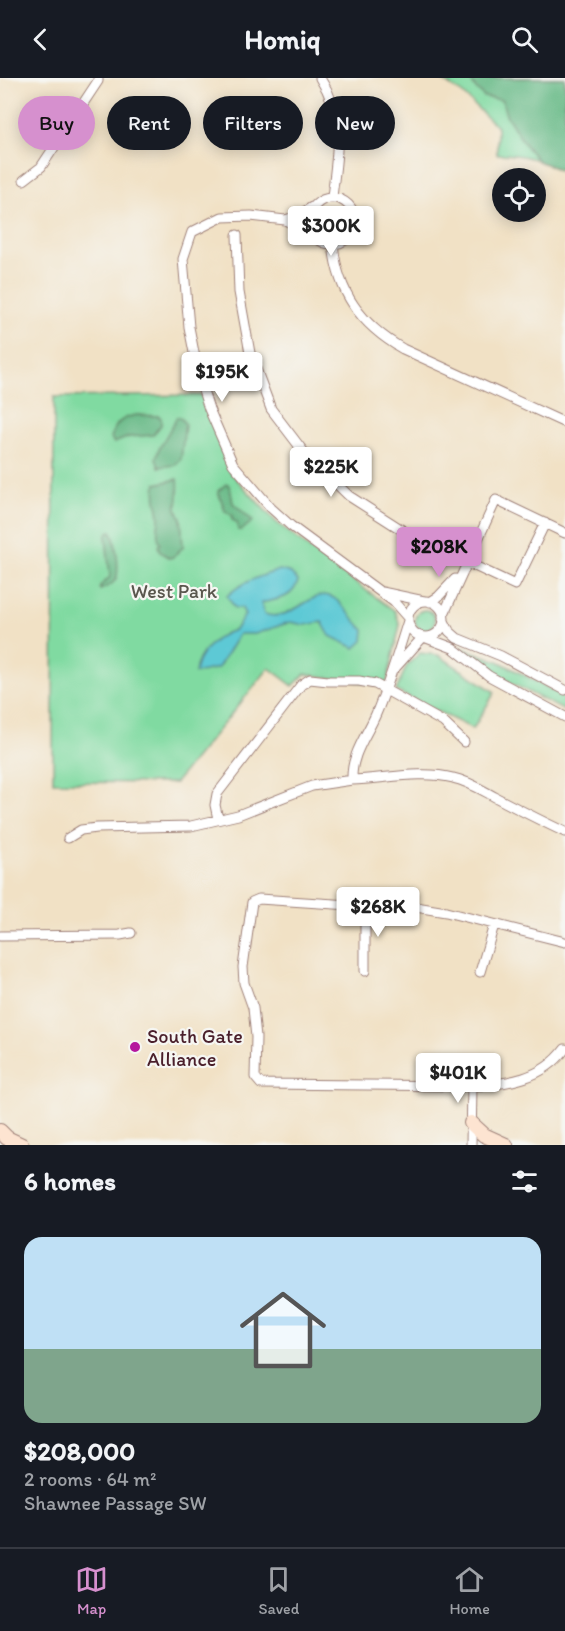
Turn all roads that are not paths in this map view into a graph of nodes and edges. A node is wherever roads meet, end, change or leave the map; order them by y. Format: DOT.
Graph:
graph roads {
  1 [pos="98,78"];
  2 [pos="320,78"];
  3 [pos="88,96"];
  4 [pos="52,150"];
  5 [pos="24,180"];
  6 [pos="332,197"];
  7 [pos="312,207"];
  8 [pos="285,220"];
  9 [pos="313,234"];
  10 [pos="237,235"];
  11 [pos="333,243"];
  12 [pos="565,423"];
  13 [pos="545,523"];
  14 [pos="565,532"];
  15 [pos="464,567"];
  16 [pos="379,591"];
  17 [pos="427,602"];
  18 [pos="443,618"];
  19 [pos="408,619"];
  20 [pos="423,637"];
  21 [pos="392,672"];
  22 [pos="385,688"];
  23 [pos="565,690"];
  24 [pos="565,717"];
  25 [pos="464,742"];
  26 [pos="352,780"];
  27 [pos="218,819"];
  28 [pos="565,832"];
  29 [pos="68,838"];
  30 [pos="365,906"];
  31 [pos="494,925"];
  32 [pos="131,933"];
  33 [pos="0,936"];
  34 [pos="565,942"];
  35 [pos="365,971"];
  36 [pos="480,972"];
  37 [pos="565,1049"];
  38 [pos="561,1062"];
  39 [pos="472,1086"];
  40 [pos="471,1122"];
  41 [pos="0,1131"];
  42 [pos="22,1145"];
  43 [pos="471,1145"];
  44 [pos="506,1145"];
  1 -- 3 [label="street"];
  2 -- 6 [label="street"];
  4 -- 5 [label="street"];
  6 -- 7 [label="street"];
  6 -- 11 [label="street"];
  7 -- 8 [label="street"];
  7 -- 9 [label="street"];
  8 -- 9 [label="street"];
  8 -- 16 [label="street"];
  9 -- 11 [label="street"];
  10 -- 15 [label="street"];
  11 -- 12 [label="street"];
  13 -- 14 [label="street"];
  13 -- 15 [label="street"];
  13 -- 15 [label="street"];
  15 -- 17 [label="street"];
  15 -- 18 [label="street"];
  16 -- 17 [label="street"];
  16 -- 19 [label="street"];
  17 -- 18 [label="street"];
  17 -- 19 [label="street"];
  18 -- 20 [label="street"];
  18 -- 23 [label="street"];
  19 -- 20 [label="street"];
  19 -- 21 [label="street"];
  20 -- 21 [label="street"];
  20 -- 24 [label="street"];
  21 -- 22 [label="street"];
  22 -- 25 [label="street"];
  22 -- 26 [label="street"];
  22 -- 27 [label="street"];
  26 -- 27 [label="street"];
  26 -- 28 [label="street"];
  27 -- 29 [label="street"];
  30 -- 31 [label="street"];
  30 -- 35 [label="street"];
  30 -- 39 [label="street"];
  31 -- 34 [label="street"];
  31 -- 36 [label="street"];
  32 -- 33 [label="street"];
  37 -- 38 [label="street"];
  38 -- 39 [label="street"];
  39 -- 40 [label="street"];
  40 -- 43 [label="street"];
  40 -- 44 [label="main road"];
  41 -- 42 [label="main road"];
}
